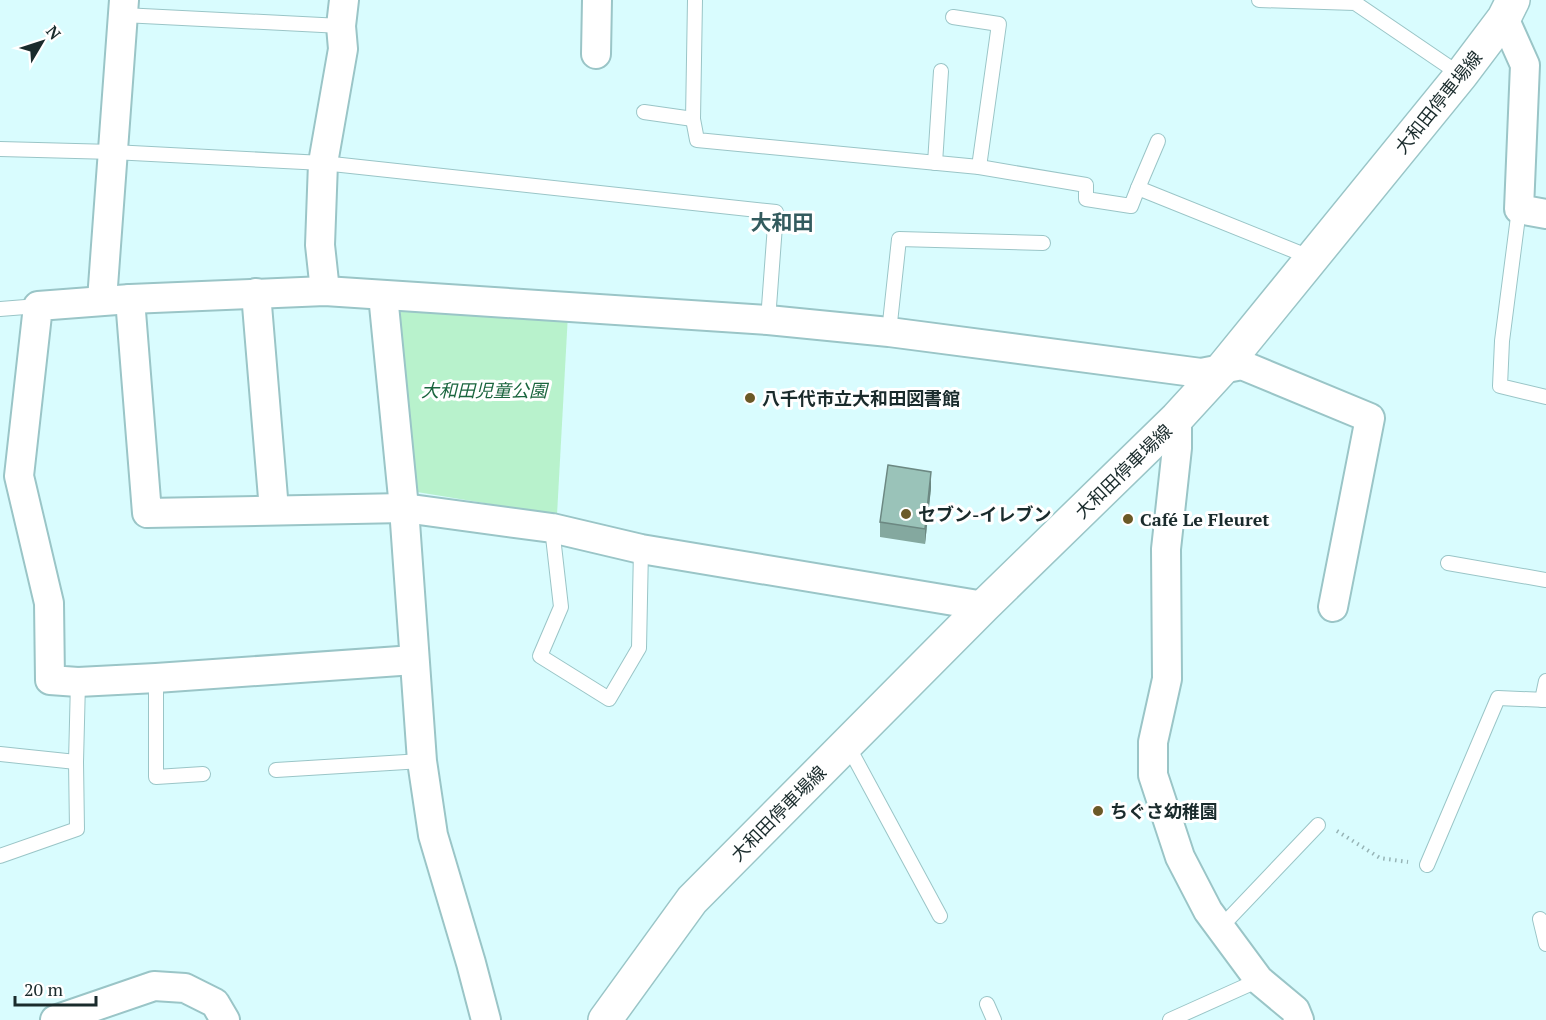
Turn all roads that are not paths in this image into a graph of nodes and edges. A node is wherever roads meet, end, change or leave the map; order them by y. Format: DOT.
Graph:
graph roads {
  1 [pos="597,0"];
  2 [pos="695,0"];
  3 [pos="1259,0"];
  4 [pos="123,7"];
  5 [pos="1509,9"];
  6 [pos="342,13"];
  7 [pos="953,17"];
  8 [pos="596,54"];
  9 [pos="941,71"];
  10 [pos="1461,75"];
  11 [pos="644,112"];
  12 [pos="693,119"];
  13 [pos="1158,141"];
  14 [pos="0,149"];
  15 [pos="113,152"];
  16 [pos="323,163"];
  17 [pos="935,163"];
  18 [pos="979,167"];
  19 [pos="1138,188"];
  20 [pos="1533,211"];
  21 [pos="1043,243"];
  22 [pos="1312,258"];
  23 [pos="325,291"];
  24 [pos="255,293"];
  25 [pos="383,295"];
  26 [pos="116,299"];
  27 [pos="38,306"];
  28 [pos="0,309"];
  29 [pos="768,320"];
  30 [pos="889,332"];
  31 [pos="1221,370"];
  32 [pos="1546,397"];
  33 [pos="1177,418"];
  34 [pos="404,508"];
  35 [pos="274,510"];
  36 [pos="552,528"];
  37 [pos="641,549"];
  38 [pos="1448,562"];
  39 [pos="1546,580"];
  40 [pos="984,606"];
  41 [pos="1333,607"];
  42 [pos="414,660"];
  43 [pos="156,678"];
  44 [pos="1546,681"];
  45 [pos="78,682"];
  46 [pos="1544,700"];
  47 [pos="847,744"];
  48 [pos="0,754"];
  49 [pos="422,761"];
  50 [pos="76,762"];
  51 [pos="276,770"];
  52 [pos="203,774"];
  53 [pos="1318,825"];
  54 [pos="0,856"];
  55 [pos="1427,865"];
  56 [pos="940,916"];
  57 [pos="1540,918"];
  58 [pos="1220,929"];
  59 [pos="1546,944"];
  60 [pos="1259,980"];
  61 [pos="987,1004"];
  62 [pos="55,1020"];
  63 [pos="225,1020"];
  64 [pos="486,1020"];
  65 [pos="604,1020"];
  66 [pos="994,1020"];
  67 [pos="1170,1020"];
  68 [pos="1299,1020"];
  1 -- 8 [label="street"];
  2 -- 12 [label="lane"];
  3 -- 10 [label="lane"];
  4 -- 6 [label="lane"];
  4 -- 15 [label="street"];
  5 -- 10 [label="main road, 大和田停車場線"];
  5 -- 20 [label="street"];
  6 -- 16 [label="street"];
  7 -- 18 [label="lane"];
  9 -- 17 [label="lane"];
  10 -- 22 [label="main road, 大和田停車場線"];
  11 -- 12 [label="lane"];
  12 -- 17 [label="lane"];
  13 -- 19 [label="lane"];
  14 -- 15 [label="lane"];
  15 -- 16 [label="lane"];
  15 -- 26 [label="street"];
  16 -- 23 [label="street"];
  16 -- 29 [label="lane"];
  17 -- 18 [label="lane"];
  18 -- 19 [label="lane"];
  19 -- 22 [label="lane"];
  20 -- 32 [label="lane"];
  21 -- 30 [label="lane"];
  22 -- 31 [label="main road, 大和田停車場線"];
  23 -- 24 [label="street"];
  23 -- 25 [label="street"];
  24 -- 26 [label="street"];
  24 -- 35 [label="street"];
  25 -- 29 [label="street"];
  25 -- 34 [label="street"];
  26 -- 27 [label="street"];
  26 -- 35 [label="street"];
  27 -- 28 [label="lane"];
  27 -- 45 [label="street"];
  29 -- 30 [label="street"];
  30 -- 31 [label="street"];
  31 -- 33 [label="main road, 大和田停車場線"];
  31 -- 41 [label="street"];
  33 -- 40 [label="main road, 大和田停車場線"];
  33 -- 58 [label="street"];
  34 -- 35 [label="street"];
  34 -- 36 [label="street"];
  34 -- 42 [label="street"];
  36 -- 37 [label="street"];
  36 -- 37 [label="lane"];
  37 -- 40 [label="street"];
  38 -- 39 [label="lane"];
  40 -- 47 [label="main road, 大和田停車場線"];
  42 -- 43 [label="street"];
  42 -- 49 [label="street"];
  43 -- 45 [label="street"];
  43 -- 52 [label="lane"];
  44 -- 46 [label="lane"];
  45 -- 50 [label="lane"];
  46 -- 55 [label="lane"];
  47 -- 56 [label="lane"];
  47 -- 65 [label="main road, 大和田停車場線"];
  48 -- 50 [label="lane"];
  49 -- 51 [label="lane"];
  49 -- 64 [label="street"];
  50 -- 54 [label="lane"];
  53 -- 58 [label="lane"];
  57 -- 59 [label="lane"];
  58 -- 60 [label="street"];
  60 -- 67 [label="lane"];
  60 -- 68 [label="street"];
  61 -- 66 [label="lane"];
  62 -- 63 [label="street"];
}
